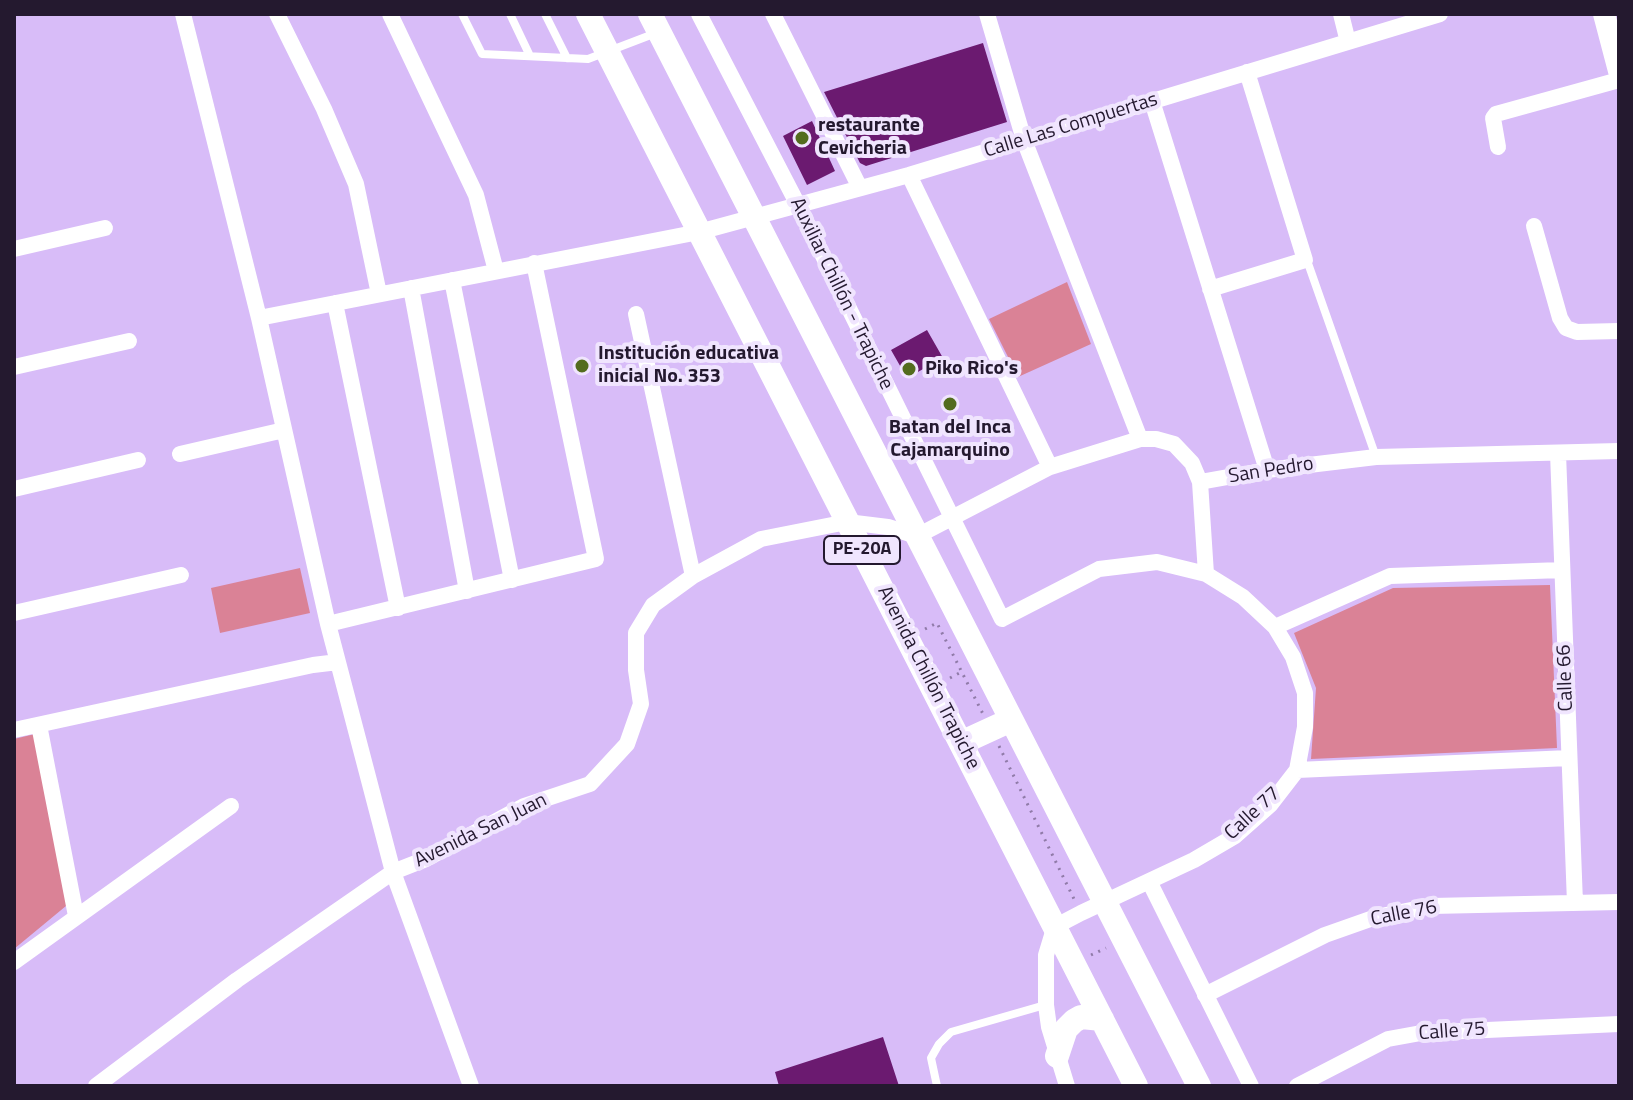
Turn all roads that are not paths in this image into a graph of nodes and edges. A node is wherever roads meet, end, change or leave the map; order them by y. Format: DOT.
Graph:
graph roads {
  1 [pos="183,14"];
  2 [pos="277,14"];
  3 [pos="390,14"];
  4 [pos="462,14"];
  5 [pos="510,14"];
  6 [pos="545,14"];
  7 [pos="588,14"];
  8 [pos="699,14"];
  9 [pos="773,14"];
  10 [pos="987,14"];
  11 [pos="1341,14"];
  12 [pos="1440,14"];
  13 [pos="1604,14"];
  14 [pos="655,23"];
  15 [pos="1348,42"];
  16 [pos="608,52"];
  17 [pos="530,56"];
  18 [pos="567,58"];
  19 [pos="1619,71"];
  20 [pos="1247,72"];
  21 [pos="1619,80"];
  22 [pos="1152,101"];
  23 [pos="1024,140"];
  24 [pos="1498,147"];
  25 [pos="909,175"];
  26 [pos="860,188"];
  27 [pos="798,205"];
  28 [pos="754,217"];
  29 [pos="1534,226"];
  30 [pos="105,228"];
  31 [pos="699,232"];
  32 [pos="14,249"];
  33 [pos="1305,260"];
  34 [pos="534,263"];
  35 [pos="496,271"];
  36 [pos="452,280"];
  37 [pos="411,288"];
  38 [pos="1210,289"];
  39 [pos="379,294"];
  40 [pos="335,303"];
  41 [pos="636,314"];
  42 [pos="259,318"];
  43 [pos="1619,331"];
  44 [pos="129,341"];
  45 [pos="14,367"];
  46 [pos="284,430"];
  47 [pos="1140,439"];
  48 [pos="1619,451"];
  49 [pos="1558,453"];
  50 [pos="180,454"];
  51 [pos="1376,457"];
  52 [pos="138,460"];
  53 [pos="1050,467"];
  54 [pos="1267,470"];
  55 [pos="1200,482"];
  56 [pos="14,489"];
  57 [pos="952,518"];
  58 [pos="847,522"];
  59 [pos="917,536"];
  60 [pos="1562,570"];
  61 [pos="1206,574"];
  62 [pos="181,575"];
  63 [pos="693,576"];
  64 [pos="512,580"];
  65 [pos="467,591"];
  66 [pos="398,608"];
  67 [pos="14,613"];
  68 [pos="1002,619"];
  69 [pos="328,624"];
  70 [pos="1275,627"];
  71 [pos="338,662"];
  72 [pos="39,725"];
  73 [pos="1001,725"];
  74 [pos="14,730"];
  75 [pos="961,743"];
  76 [pos="1569,758"];
  77 [pos="1297,770"];
  78 [pos="231,806"];
  79 [pos="393,872"];
  80 [pos="1150,883"];
  81 [pos="1105,902"];
  82 [pos="1619,902"];
  83 [pos="1575,903"];
  84 [pos="76,916"];
  85 [pos="1056,928"];
  86 [pos="14,962"];
  87 [pos="1205,995"];
  88 [pos="1046,1005"];
  89 [pos="1102,1019"];
  90 [pos="1619,1024"];
  91 [pos="1057,1056"];
  92 [pos="96,1086"];
  93 [pos="471,1086"];
  94 [pos="937,1086"];
  95 [pos="1067,1086"];
  96 [pos="1136,1086"];
  97 [pos="1199,1086"];
  98 [pos="1251,1086"];
  99 [pos="1297,1086"];
  1 -- 42 [label="street"];
  2 -- 39 [label="street"];
  3 -- 35 [label="street"];
  4 -- 17 [label="lane"];
  5 -- 17 [label="lane"];
  6 -- 18 [label="lane"];
  7 -- 16 [label="main road, Avenida Chillón Trapiche / PE-20A"];
  8 -- 27 [label="street, Auxiliar Chillón - Trapiche"];
  9 -- 26 [label="street"];
  10 -- 23 [label="street"];
  11 -- 15 [label="street"];
  12 -- 15 [label="street, Calle Las Compuertas"];
  13 -- 19 [label="street"];
  14 -- 16 [label="lane"];
  14 -- 28 [label="main road, PE-20A"];
  15 -- 20 [label="street, Calle Las Compuertas"];
  16 -- 18 [label="lane"];
  16 -- 31 [label="main road, Avenida Chillón Trapiche / PE-20A"];
  17 -- 18 [label="lane"];
  20 -- 22 [label="street, Calle Las Compuertas"];
  20 -- 33 [label="street"];
  21 -- 24 [label="street"];
  22 -- 23 [label="street, Calle Las Compuertas"];
  22 -- 38 [label="street"];
  23 -- 25 [label="street, Calle Las Compuertas"];
  23 -- 47 [label="street"];
  25 -- 26 [label="street, Calle Las Compuertas"];
  25 -- 53 [label="street"];
  26 -- 27 [label="street, Calle Las Compuertas"];
  27 -- 28 [label="street, Calle Las Compuertas"];
  27 -- 57 [label="street, Auxiliar Chillón - Trapiche"];
  28 -- 31 [label="street, Calle Las Compuertas"];
  28 -- 59 [label="main road, PE-20A"];
  29 -- 43 [label="street"];
  30 -- 32 [label="street"];
  31 -- 34 [label="street, Calle Las Compuertas"];
  31 -- 58 [label="main road, Avenida Chillón Trapiche / PE-20A"];
  33 -- 38 [label="street"];
  33 -- 51 [label="lane"];
  34 -- 35 [label="street, Calle Las Compuertas"];
  34 -- 64 [label="street"];
  35 -- 36 [label="street, Calle Las Compuertas"];
  36 -- 37 [label="street, Calle Las Compuertas"];
  36 -- 64 [label="street"];
  37 -- 39 [label="street, Calle Las Compuertas"];
  37 -- 65 [label="street"];
  38 -- 54 [label="street"];
  39 -- 40 [label="street, Calle Las Compuertas"];
  40 -- 42 [label="street, Calle Las Compuertas"];
  40 -- 66 [label="street"];
  41 -- 63 [label="street"];
  42 -- 46 [label="street"];
  44 -- 45 [label="street"];
  46 -- 50 [label="street"];
  46 -- 69 [label="street"];
  47 -- 53 [label="street"];
  47 -- 55 [label="street, San Pedro"];
  48 -- 49 [label="street, San Pedro"];
  49 -- 51 [label="street, San Pedro"];
  49 -- 60 [label="street, Calle 66"];
  51 -- 54 [label="street, San Pedro"];
  52 -- 56 [label="street"];
  53 -- 57 [label="street"];
  54 -- 55 [label="street, San Pedro"];
  55 -- 61 [label="street"];
  57 -- 59 [label="street"];
  57 -- 68 [label="street, Auxiliar Chillón - Trapiche"];
  58 -- 59 [label="street, Avenida San Juan"];
  58 -- 63 [label="street, Avenida San Juan"];
  58 -- 75 [label="main road, Avenida Chillón Trapiche / PE-20A"];
  59 -- 73 [label="main road, PE-20A"];
  60 -- 70 [label="street"];
  60 -- 76 [label="street, Calle 66"];
  61 -- 68 [label="street, Calle 77"];
  61 -- 70 [label="street, Calle 77"];
  62 -- 67 [label="street"];
  63 -- 79 [label="street, Avenida San Juan"];
  64 -- 65 [label="street"];
  65 -- 66 [label="street"];
  66 -- 69 [label="street"];
  69 -- 71 [label="street"];
  70 -- 77 [label="street, Calle 77"];
  71 -- 72 [label="street"];
  71 -- 79 [label="street"];
  72 -- 74 [label="street"];
  72 -- 84 [label="street"];
  73 -- 75 [label="main road"];
  73 -- 81 [label="main road, PE-20A"];
  75 -- 85 [label="main road, Avenida Chillón Trapiche / PE-20A"];
  76 -- 77 [label="street"];
  76 -- 83 [label="street, Calle 66"];
  77 -- 80 [label="street, Calle 77"];
  78 -- 84 [label="street"];
  79 -- 92 [label="street, Avenida San Juan"];
  79 -- 93 [label="street"];
  80 -- 81 [label="street, Calle 77"];
  80 -- 87 [label="street"];
  81 -- 85 [label="street, Calle 77"];
  81 -- 97 [label="main road, PE-20A"];
  82 -- 83 [label="street, Calle 76"];
  83 -- 87 [label="street, Calle 76"];
  84 -- 86 [label="street"];
  85 -- 88 [label="street"];
  85 -- 89 [label="main road, Avenida Chillón Trapiche / PE-20A"];
  87 -- 98 [label="street"];
  88 -- 91 [label="street"];
  88 -- 94 [label="lane"];
  89 -- 91 [label="main road"];
  89 -- 96 [label="main road, Avenida Chillón Trapiche / PE-20A"];
  90 -- 99 [label="street, Calle 75"];
  91 -- 95 [label="street"];
}
